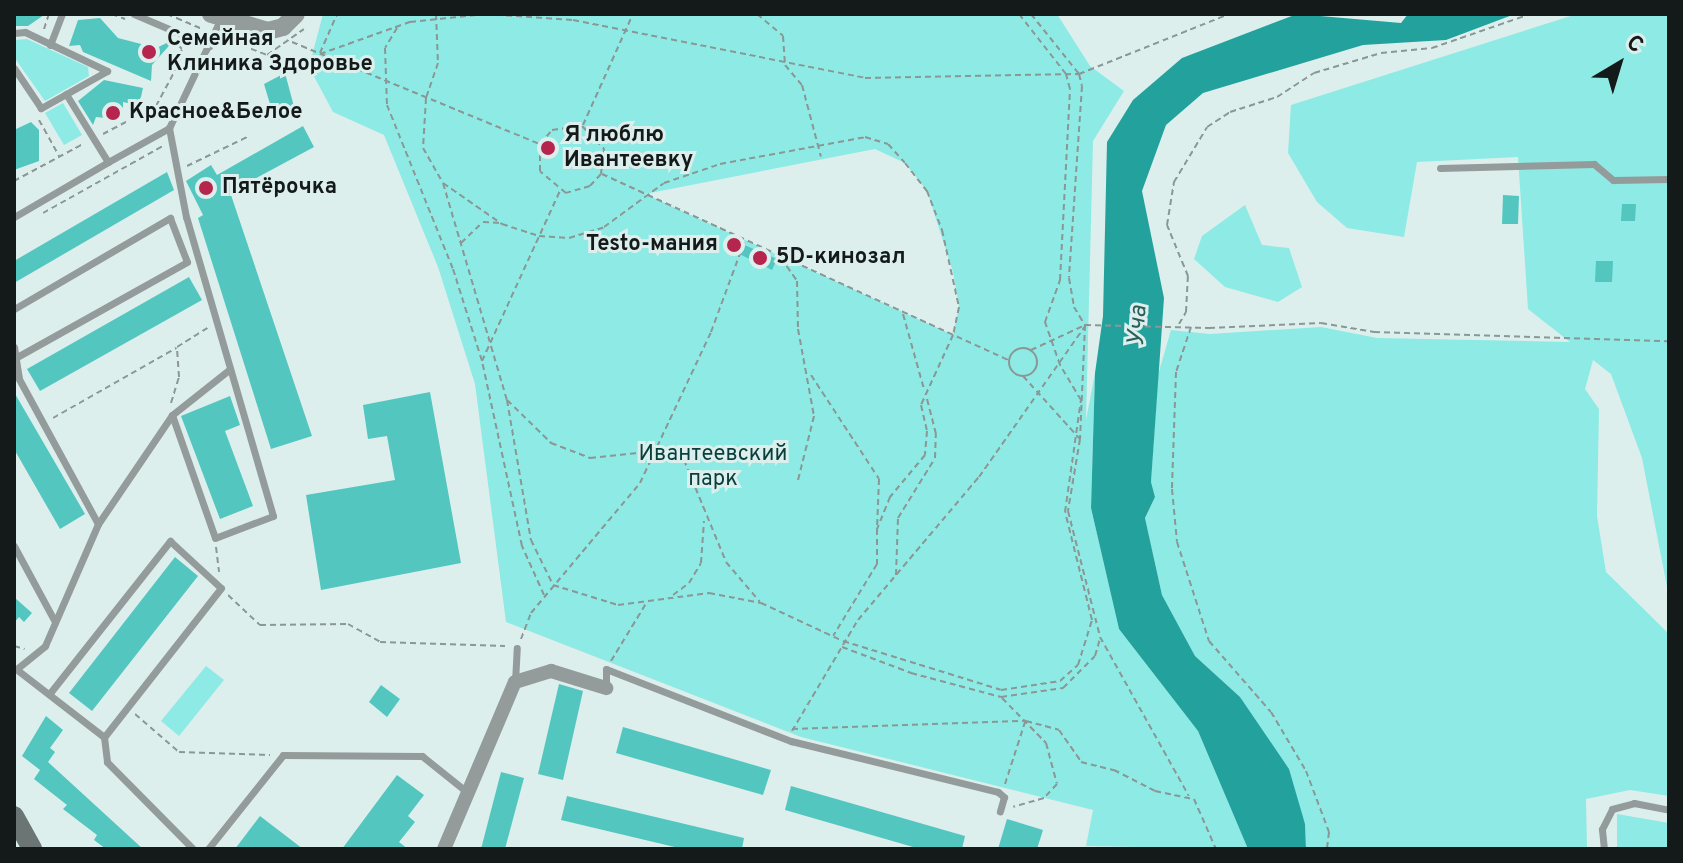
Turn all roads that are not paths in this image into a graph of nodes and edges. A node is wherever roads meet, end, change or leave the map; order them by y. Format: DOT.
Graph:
graph roads {
  1 [pos="62,14"];
  2 [pos="134,14"];
  3 [pos="215,22"];
  4 [pos="291,28"];
  5 [pos="14,33"];
  6 [pos="51,44"];
  7 [pos="209,46"];
  8 [pos="14,68"];
  9 [pos="66,94"];
  10 [pos="169,128"];
  11 [pos="108,162"];
  12 [pos="1440,168"];
  13 [pos="1669,179"];
  14 [pos="14,217"];
  15 [pos="14,309"];
  16 [pos="14,347"];
  17 [pos="19,356"];
  18 [pos="230,369"];
  19 [pos="16,380"];
  20 [pos="172,415"];
  21 [pos="98,524"];
  22 [pos="14,546"];
  23 [pos="54,620"];
  24 [pos="517,648"];
  25 [pos="16,669"];
  26 [pos="515,682"];
  27 [pos="606,688"];
  28 [pos="50,693"];
  29 [pos="104,737"];
  30 [pos="467,792"];
  31 [pos="1669,810"];
  32 [pos="1000,811"];
  33 [pos="14,816"];
  34 [pos="32,849"];
  35 [pos="193,849"];
  36 [pos="208,849"];
  37 [pos="444,849"];
  38 [pos="1604,849"];
  1 -- 6 [label="lane"];
  2 -- 7 [label="lane"];
  3 -- 4 [label="street"];
  3 -- 7 [label="lane"];
  5 -- 6 [label="lane"];
  6 -- 9 [label="lane"];
  7 -- 10 [label="lane"];
  8 -- 9 [label="lane"];
  9 -- 11 [label="lane"];
  10 -- 11 [label="lane"];
  10 -- 18 [label="lane"];
  11 -- 14 [label="lane"];
  12 -- 13 [label="lane"];
  15 -- 17 [label="lane"];
  16 -- 17 [label="lane"];
  17 -- 19 [label="lane"];
  18 -- 20 [label="lane"];
  18 -- 20 [label="lane"];
  19 -- 21 [label="lane"];
  20 -- 21 [label="lane"];
  21 -- 23 [label="lane"];
  22 -- 23 [label="lane"];
  23 -- 25 [label="lane"];
  24 -- 26 [label="lane"];
  25 -- 28 [label="lane"];
  26 -- 27 [label="street"];
  26 -- 30 [label="street"];
  27 -- 32 [label="lane"];
  28 -- 29 [label="lane"];
  28 -- 29 [label="lane"];
  29 -- 35 [label="lane"];
  30 -- 36 [label="lane"];
  30 -- 37 [label="street"];
  31 -- 38 [label="lane"];
  33 -- 34 [label="main road"];
}
